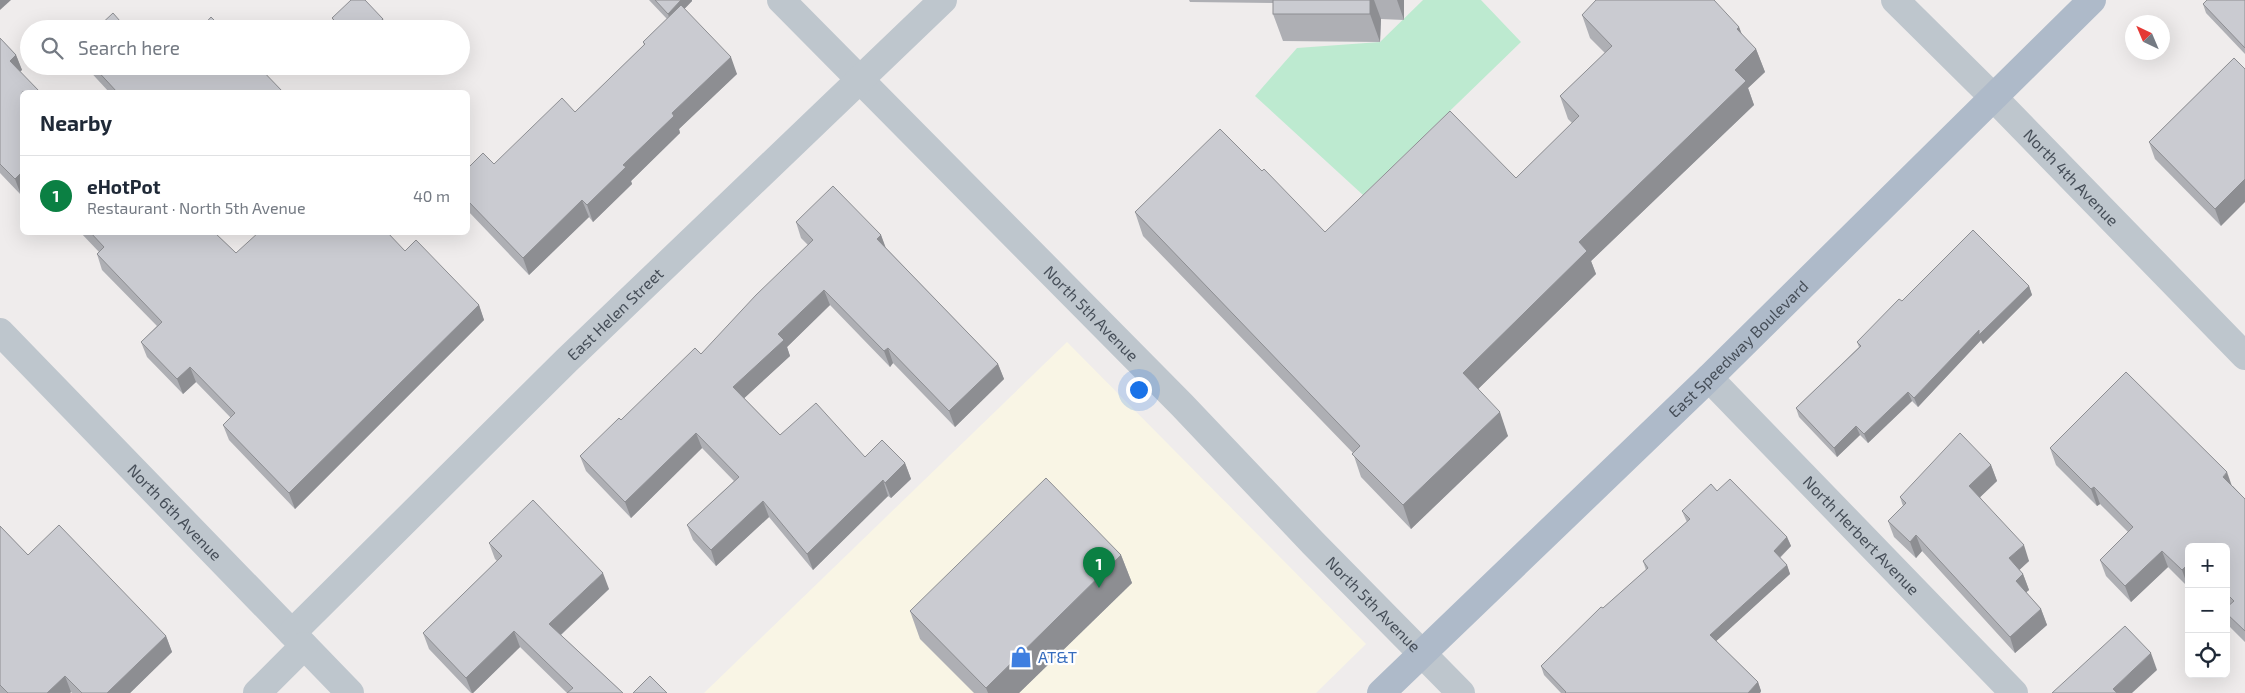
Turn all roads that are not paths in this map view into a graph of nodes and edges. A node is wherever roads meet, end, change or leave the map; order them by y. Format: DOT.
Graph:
graph roads {
  1 [pos="781,0"];
  2 [pos="943,0"];
  3 [pos="1895,0"];
  4 [pos="2092,0"];
  5 [pos="860,80"];
  6 [pos="1993,97"];
  7 [pos="0,332"];
  8 [pos="2245,356"];
  9 [pos="1709,378"];
  10 [pos="298,639"];
  11 [pos="1421,653"];
  12 [pos="257,693"];
  13 [pos="350,693"];
  14 [pos="1381,693"];
  15 [pos="1461,693"];
  16 [pos="2014,693"];
  1 -- 5 [label="street, North 5th Avenue"];
  2 -- 5 [label="street, East Helen Street"];
  3 -- 6 [label="street, North 4th Avenue"];
  4 -- 6 [label="main road, East Speedway Boulevard"];
  5 -- 10 [label="street, East Helen Street"];
  5 -- 11 [label="street, North 5th Avenue"];
  6 -- 8 [label="street, North 4th Avenue"];
  6 -- 9 [label="main road, East Speedway Boulevard"];
  7 -- 10 [label="street, North 6th Avenue"];
  9 -- 11 [label="main road, East Speedway Boulevard"];
  9 -- 16 [label="street, North Herbert Avenue"];
  10 -- 12 [label="street, East Helen Street"];
  10 -- 13 [label="street, North 6th Avenue"];
  11 -- 14 [label="main road, East Speedway Boulevard"];
  11 -- 15 [label="street, North 5th Avenue"];
}
